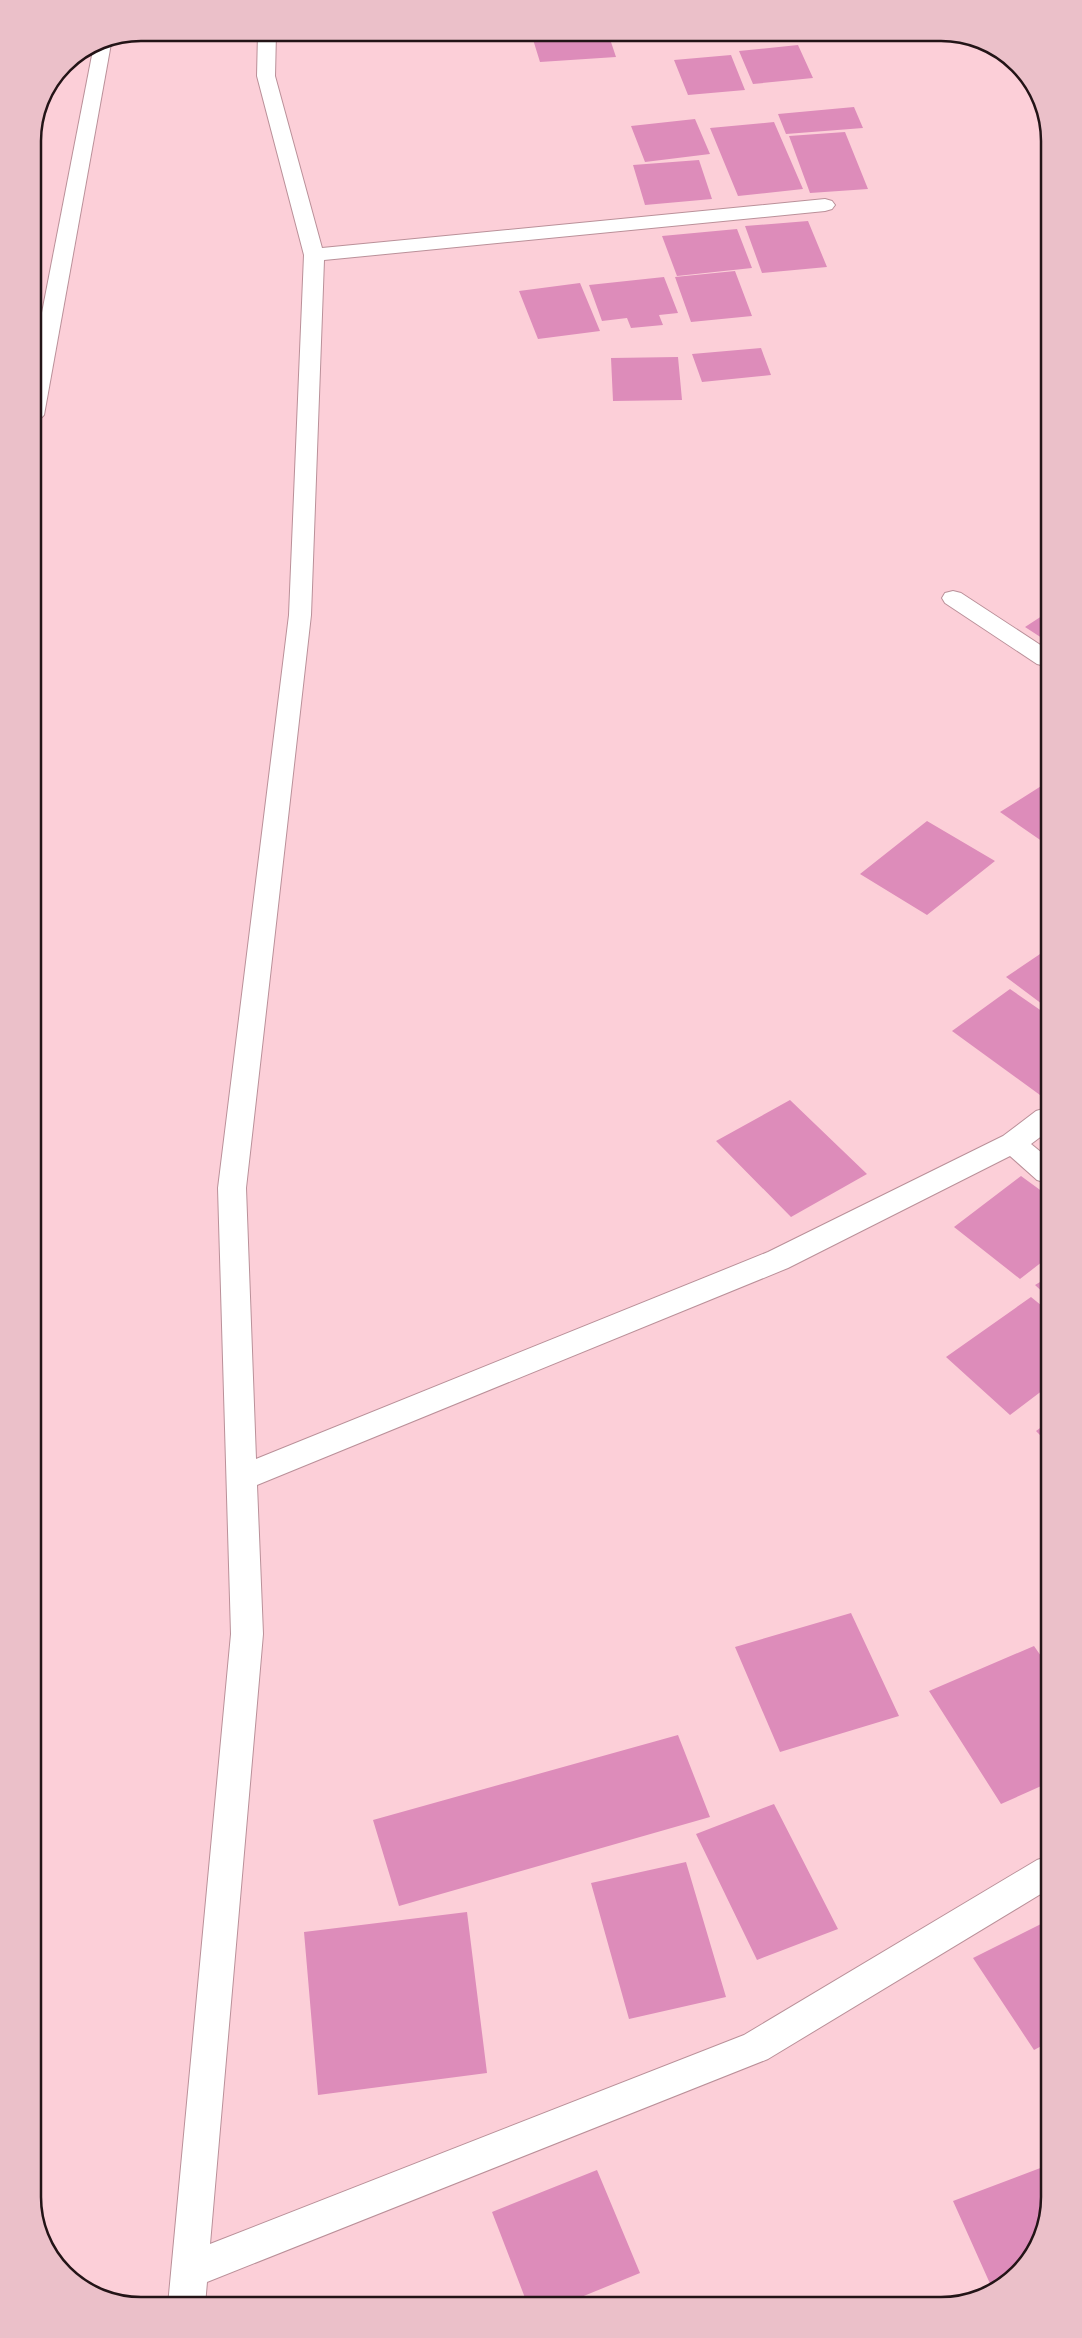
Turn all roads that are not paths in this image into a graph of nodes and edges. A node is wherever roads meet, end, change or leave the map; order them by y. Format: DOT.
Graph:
graph roads {
  1 [pos="267,41"];
  2 [pos="102,49"];
  3 [pos="825,205"];
  4 [pos="314,255"];
  5 [pos="41,378"];
  6 [pos="954,598"];
  7 [pos="1041,656"];
  8 [pos="1041,1122"];
  9 [pos="1013,1143"];
  10 [pos="1041,1168"];
  11 [pos="241,1478"];
  12 [pos="1041,1876"];
  13 [pos="190,2270"];
  14 [pos="187,2297"];
  1 -- 4 [label="main road"];
  2 -- 5 [label="main road"];
  3 -- 4 [label="main road"];
  4 -- 11 [label="main road"];
  6 -- 7 [label="main road"];
  8 -- 9 [label="main road"];
  9 -- 10 [label="main road"];
  9 -- 11 [label="main road"];
  11 -- 13 [label="main road"];
  12 -- 13 [label="main road"];
  13 -- 14 [label="main road"];
}
